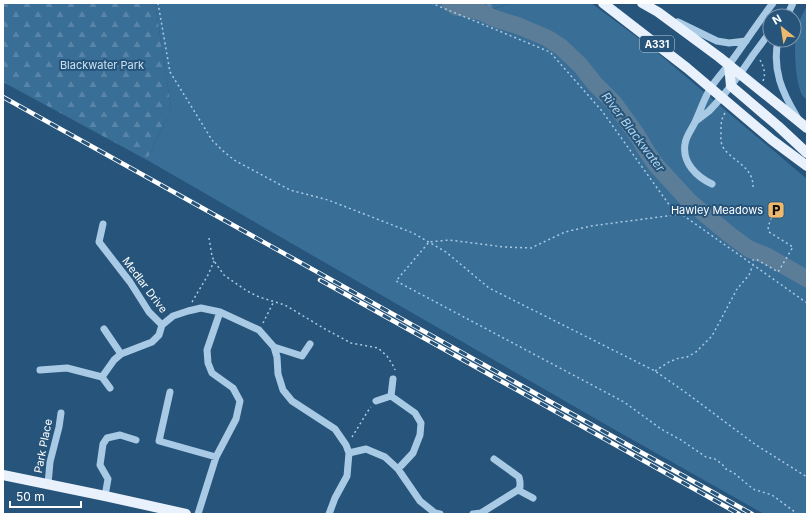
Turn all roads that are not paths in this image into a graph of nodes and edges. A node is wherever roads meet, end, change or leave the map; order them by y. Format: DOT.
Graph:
graph roads {
  1 [pos="603,3"];
  2 [pos="642,3"];
  3 [pos="773,3"];
  4 [pos="658,12"];
  5 [pos="746,40"];
  6 [pos="762,43"];
  7 [pos="777,48"];
  8 [pos="729,65"];
  9 [pos="740,74"];
  10 [pos="731,86"];
  11 [pos="711,88"];
  12 [pos="722,97"];
  13 [pos="798,120"];
  14 [pos="696,121"];
  15 [pos="807,128"];
  16 [pos="807,153"];
  17 [pos="807,166"];
  18 [pos="712,184"];
  19 [pos="103,224"];
  20 [pos="220,312"];
  21 [pos="162,326"];
  22 [pos="104,329"];
  23 [pos="310,344"];
  24 [pos="274,347"];
  25 [pos="121,354"];
  26 [pos="40,370"];
  27 [pos="102,377"];
  28 [pos="393,379"];
  29 [pos="110,388"];
  30 [pos="170,392"];
  31 [pos="391,396"];
  32 [pos="376,401"];
  33 [pos="60,413"];
  34 [pos="136,440"];
  35 [pos="347,449"];
  36 [pos="216,457"];
  37 [pos="494,459"];
  38 [pos="398,469"];
  39 [pos="3,475"];
  40 [pos="48,484"];
  41 [pos="518,490"];
  42 [pos="105,496"];
  43 [pos="533,498"];
  44 [pos="171,512"];
  45 [pos="186,514"];
  46 [pos="198,514"];
  47 [pos="329,514"];
  48 [pos="440,514"];
  49 [pos="473,514"];
  1 -- 11 [label="main road, A331"];
  2 -- 4 [label="main road, A331"];
  3 -- 5 [label="street"];
  4 -- 5 [label="street"];
  4 -- 8 [label="main road, A331"];
  5 -- 8 [label="street"];
  6 -- 9 [label="street"];
  7 -- 13 [label="street"];
  8 -- 9 [label="main road, A331"];
  8 -- 10 [label="main road"];
  8 -- 11 [label="street"];
  9 -- 10 [label="street"];
  9 -- 13 [label="main road, A331"];
  10 -- 12 [label="street"];
  10 -- 16 [label="main road"];
  11 -- 12 [label="main road, A331"];
  11 -- 14 [label="street"];
  12 -- 14 [label="street"];
  12 -- 17 [label="main road, A331"];
  13 -- 15 [label="main road, A331"];
  14 -- 18 [label="street"];
  19 -- 21 [label="street, Medlar Drive"];
  20 -- 21 [label="street, Medlar Drive"];
  20 -- 24 [label="street, Medlar Drive"];
  20 -- 36 [label="street"];
  21 -- 25 [label="street, Medlar Drive"];
  22 -- 25 [label="street"];
  23 -- 24 [label="street"];
  24 -- 35 [label="street"];
  25 -- 27 [label="street, Medlar Drive"];
  26 -- 27 [label="street"];
  27 -- 29 [label="street"];
  28 -- 31 [label="street"];
  30 -- 36 [label="street"];
  31 -- 32 [label="street"];
  31 -- 38 [label="street"];
  33 -- 40 [label="street, Park Place"];
  34 -- 42 [label="street"];
  35 -- 38 [label="street"];
  35 -- 47 [label="street"];
  36 -- 46 [label="street"];
  37 -- 41 [label="street"];
  38 -- 48 [label="street"];
  39 -- 40 [label="main road"];
  40 -- 42 [label="main road"];
  41 -- 43 [label="street"];
  41 -- 49 [label="street"];
  42 -- 44 [label="main road"];
  44 -- 45 [label="main road"];
}
